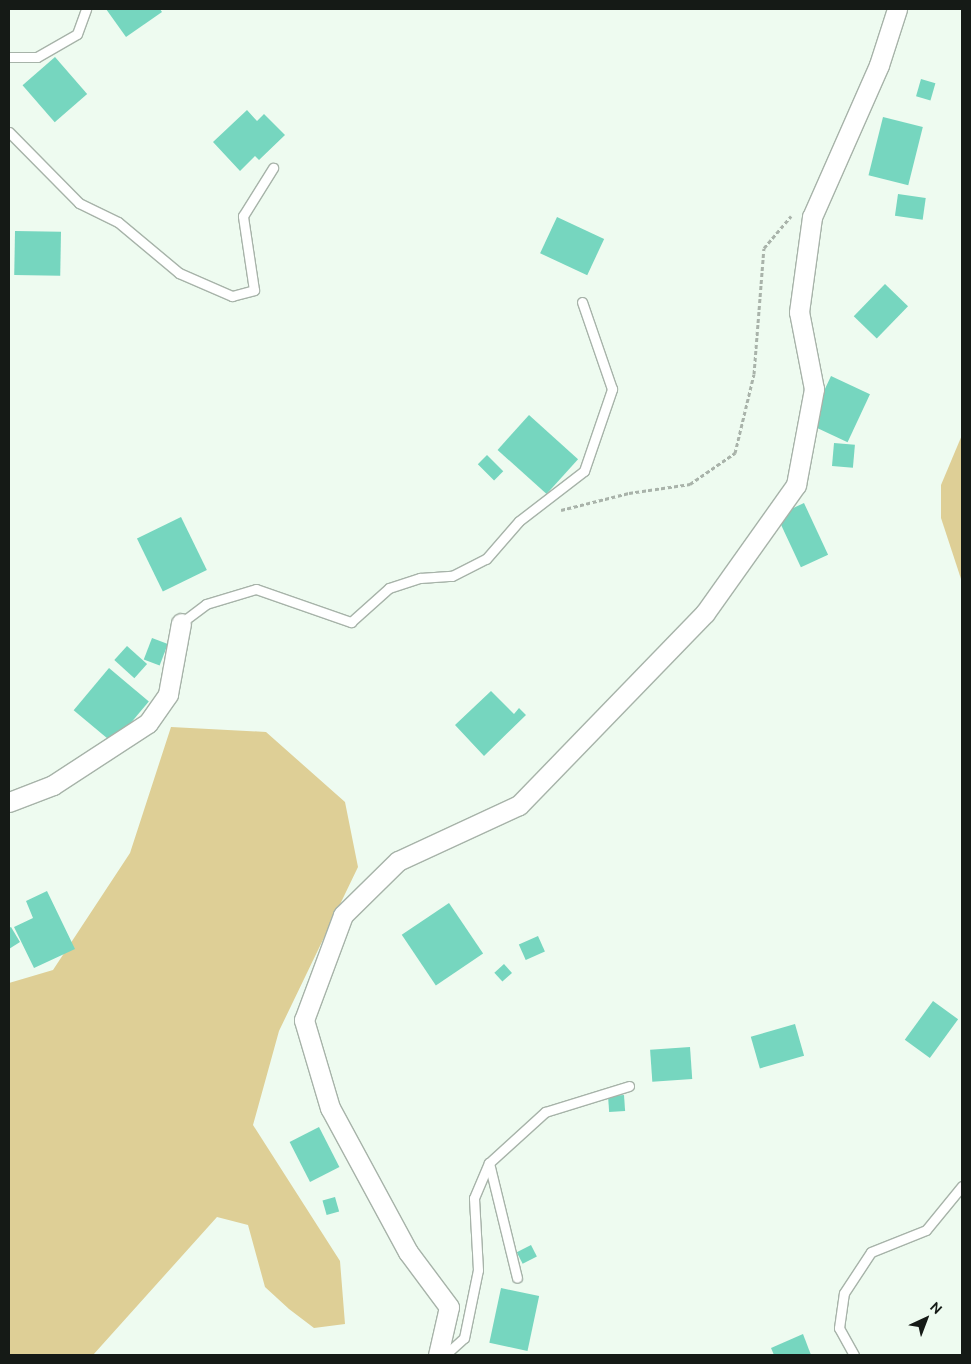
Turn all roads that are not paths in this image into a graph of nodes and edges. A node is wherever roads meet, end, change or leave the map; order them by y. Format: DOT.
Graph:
graph roads {
  1 [pos="86,9"];
  2 [pos="897,9"];
  3 [pos="9,57"];
  4 [pos="9,132"];
  5 [pos="273,168"];
  6 [pos="582,302"];
  7 [pos="181,623"];
  8 [pos="9,802"];
  9 [pos="629,1086"];
  10 [pos="489,1163"];
  11 [pos="962,1186"];
  12 [pos="517,1278"];
  13 [pos="438,1355"];
  14 [pos="445,1355"];
  15 [pos="854,1355"];
  1 -- 3 [label="lane"];
  2 -- 13 [label="street"];
  4 -- 5 [label="lane"];
  6 -- 7 [label="lane"];
  7 -- 8 [label="street"];
  9 -- 10 [label="lane"];
  10 -- 12 [label="lane"];
  10 -- 14 [label="lane"];
  11 -- 15 [label="lane"];
}
